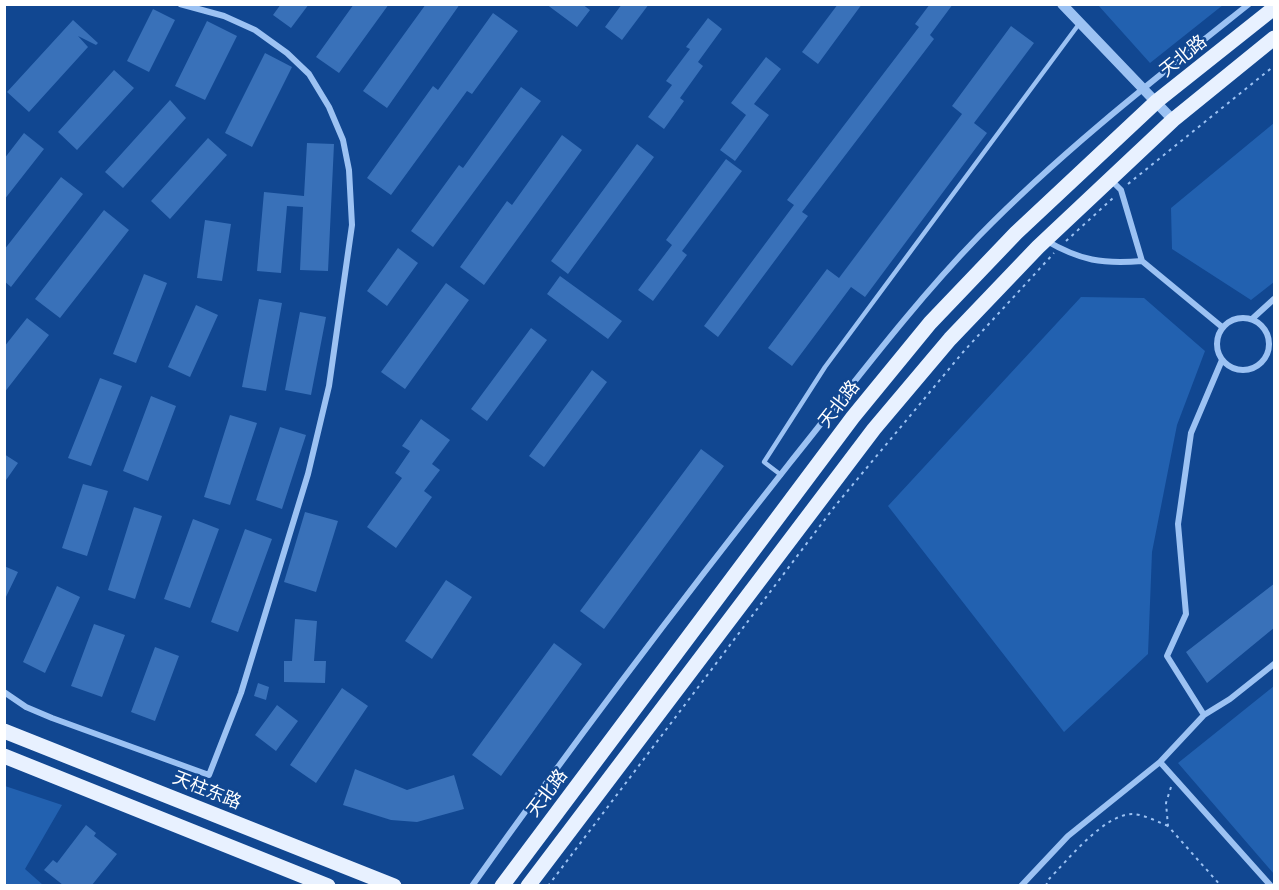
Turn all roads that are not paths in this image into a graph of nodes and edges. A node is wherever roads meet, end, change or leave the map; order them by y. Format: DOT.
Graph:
graph roads {
  1 [pos="180,4"];
  2 [pos="1062,4"];
  3 [pos="1249,4"];
  4 [pos="1275,8"];
  5 [pos="1080,23"];
  6 [pos="1275,38"];
  7 [pos="1143,89"];
  8 [pos="1157,101"];
  9 [pos="1173,120"];
  10 [pos="1115,185"];
  11 [pos="1045,240"];
  12 [pos="1142,261"];
  13 [pos="1275,299"];
  14 [pos="1252,319"];
  15 [pos="1222,327"];
  16 [pos="1222,360"];
  17 [pos="781,475"];
  18 [pos="1275,664"];
  19 [pos="4,692"];
  20 [pos="1204,715"];
  21 [pos="4,731"];
  22 [pos="4,756"];
  23 [pos="1160,762"];
  24 [pos="328,885"];
  25 [pos="394,885"];
  26 [pos="472,885"];
  27 [pos="502,885"];
  28 [pos="528,885"];
  29 [pos="1021,885"];
  30 [pos="1271,885"];
  1 -- 19 [label="street"];
  2 -- 5 [label="street"];
  3 -- 7 [label="street"];
  4 -- 8 [label="main road, 天北路"];
  5 -- 7 [label="street"];
  5 -- 17 [label="lane"];
  6 -- 9 [label="main road"];
  7 -- 8 [label="street"];
  7 -- 17 [label="street"];
  8 -- 9 [label="street"];
  8 -- 27 [label="main road, 天北路"];
  9 -- 10 [label="main road"];
  10 -- 11 [label="main road"];
  10 -- 12 [label="street"];
  11 -- 12 [label="street"];
  11 -- 28 [label="main road"];
  12 -- 15 [label="street"];
  13 -- 14 [label="street"];
  14 -- 15 [label="street"];
  14 -- 16 [label="street"];
  15 -- 16 [label="street"];
  16 -- 20 [label="street"];
  17 -- 26 [label="street"];
  18 -- 20 [label="street"];
  20 -- 23 [label="street"];
  21 -- 25 [label="main road, 天柱东路"];
  22 -- 24 [label="main road"];
  23 -- 29 [label="street"];
  23 -- 30 [label="street"];
}
